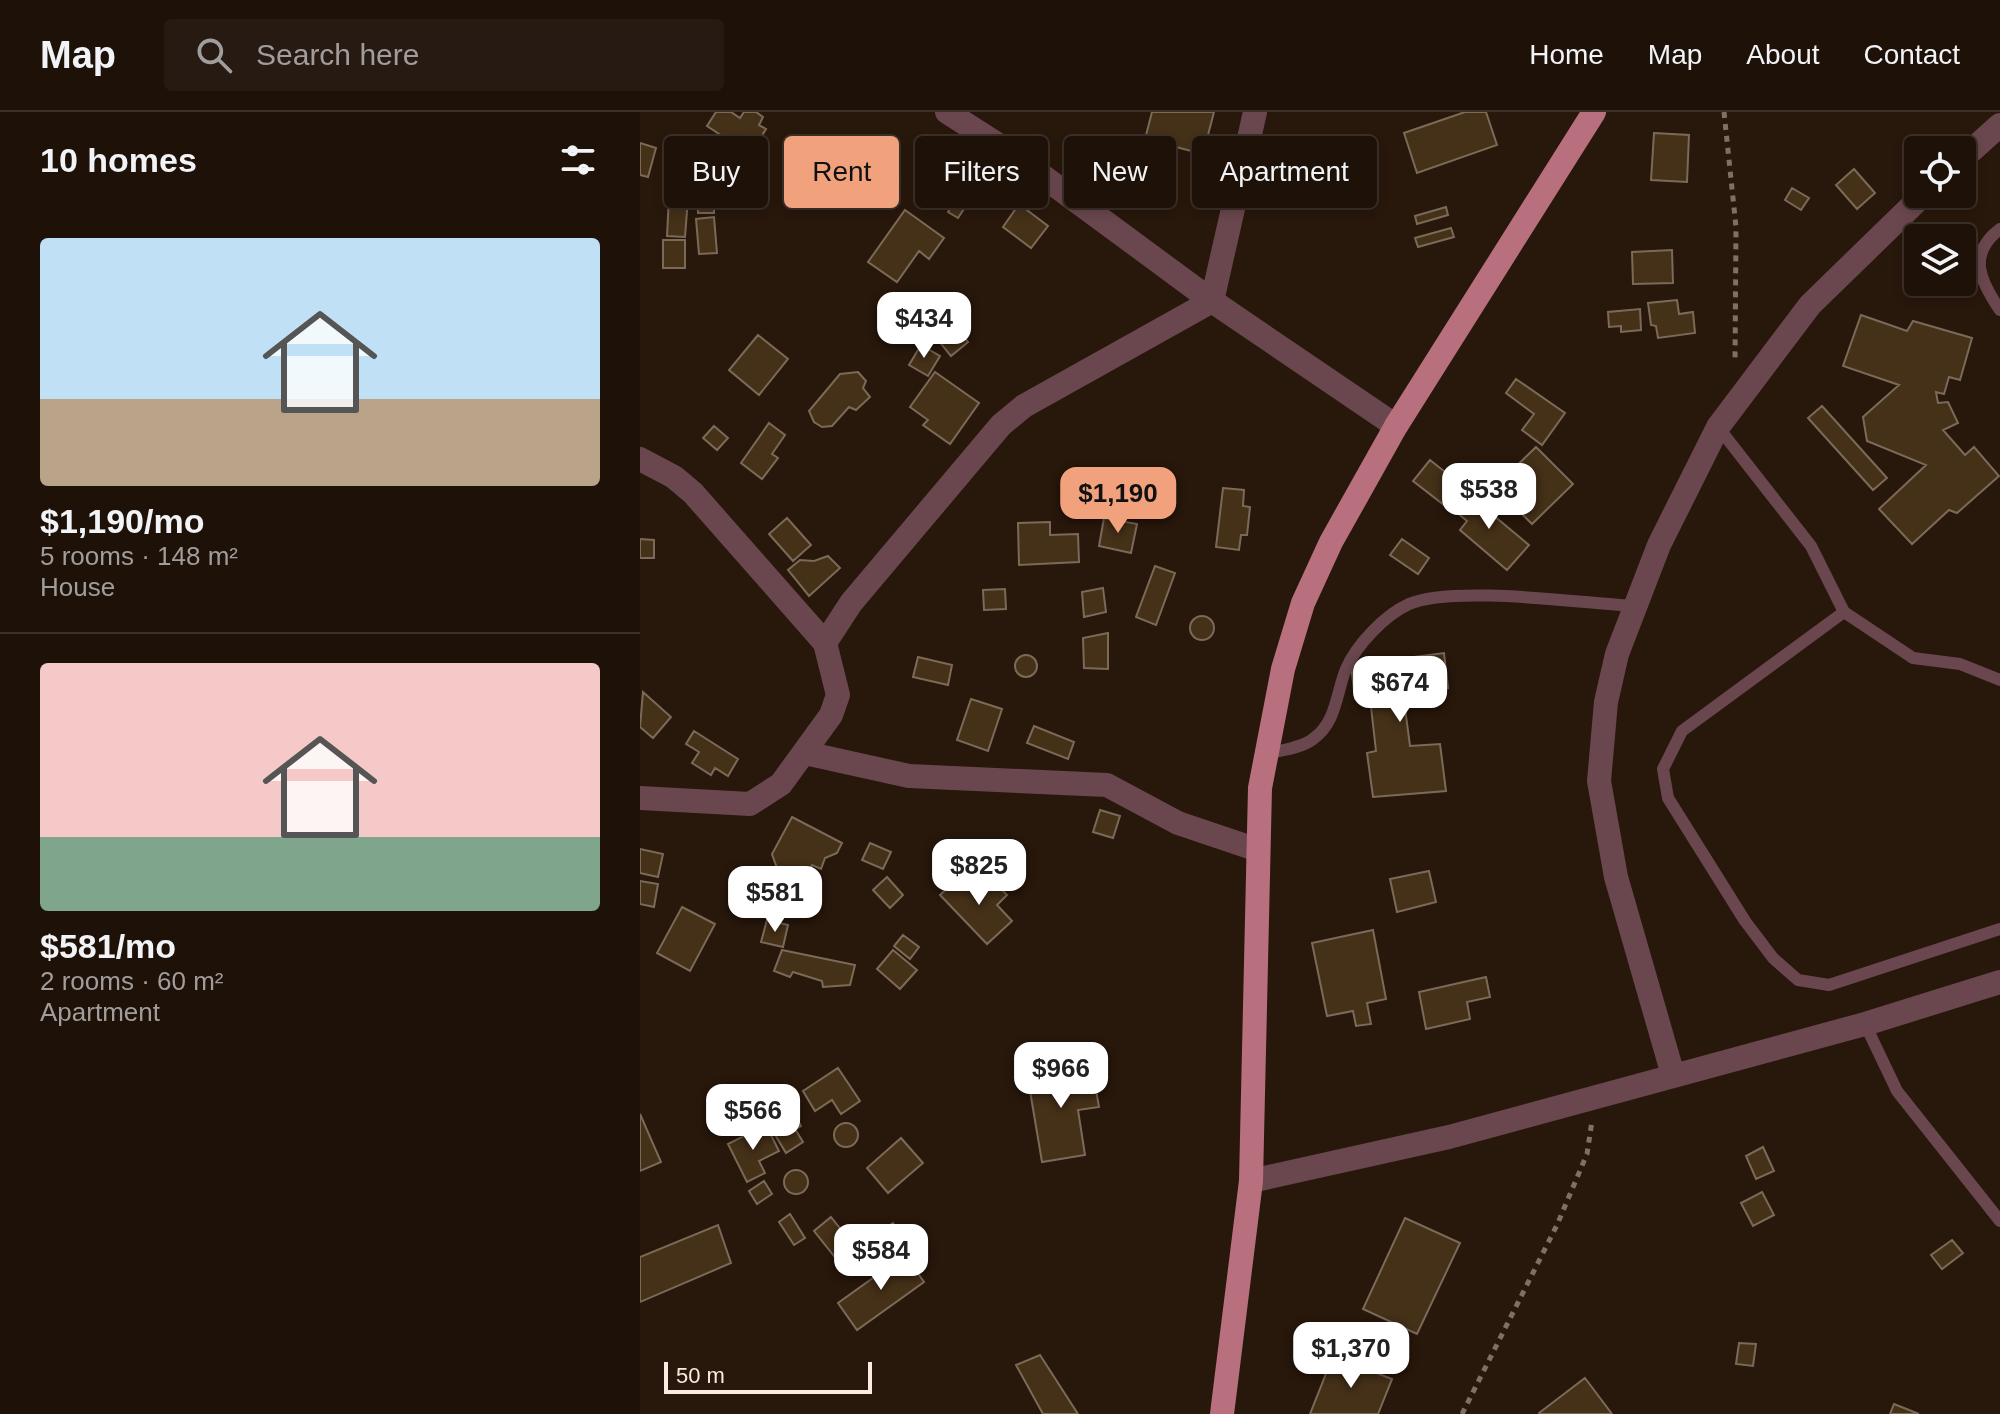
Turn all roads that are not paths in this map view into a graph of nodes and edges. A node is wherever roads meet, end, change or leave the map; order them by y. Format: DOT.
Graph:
graph roads {
  1 [pos="947,112"];
  2 [pos="1255,112"];
  3 [pos="1594,112"];
  4 [pos="2000,125"];
  5 [pos="1976,146"];
  6 [pos="1910,208"];
  7 [pos="2000,229"];
  8 [pos="1212,301"];
  9 [pos="2000,310"];
  10 [pos="1396,426"];
  11 [pos="1718,427"];
  12 [pos="640,459"];
  13 [pos="1634,606"];
  14 [pos="1844,612"];
  15 [pos="825,643"];
  16 [pos="2000,680"];
  17 [pos="805,753"];
  18 [pos="1267,754"];
  19 [pos="640,798"];
  20 [pos="1258,850"];
  21 [pos="2000,929"];
  22 [pos="2000,982"];
  23 [pos="1865,1024"];
  24 [pos="1673,1075"];
  25 [pos="1251,1181"];
  26 [pos="2000,1221"];
  27 [pos="1222,1414"];
  1 -- 8 [label="street"];
  2 -- 8 [label="street"];
  3 -- 10 [label="main road"];
  4 -- 5 [label="street"];
  6 -- 11 [label="street"];
  7 -- 9 [label="lane"];
  8 -- 10 [label="street"];
  8 -- 15 [label="street"];
  10 -- 18 [label="main road"];
  11 -- 13 [label="street"];
  11 -- 14 [label="lane"];
  12 -- 15 [label="street"];
  13 -- 18 [label="lane"];
  13 -- 24 [label="street"];
  14 -- 16 [label="lane"];
  14 -- 21 [label="lane"];
  15 -- 17 [label="street"];
  17 -- 19 [label="street"];
  17 -- 20 [label="street"];
  18 -- 20 [label="main road"];
  20 -- 25 [label="main road"];
  22 -- 23 [label="street"];
  23 -- 24 [label="street"];
  23 -- 26 [label="lane"];
  24 -- 25 [label="street"];
  25 -- 27 [label="main road"];
}
